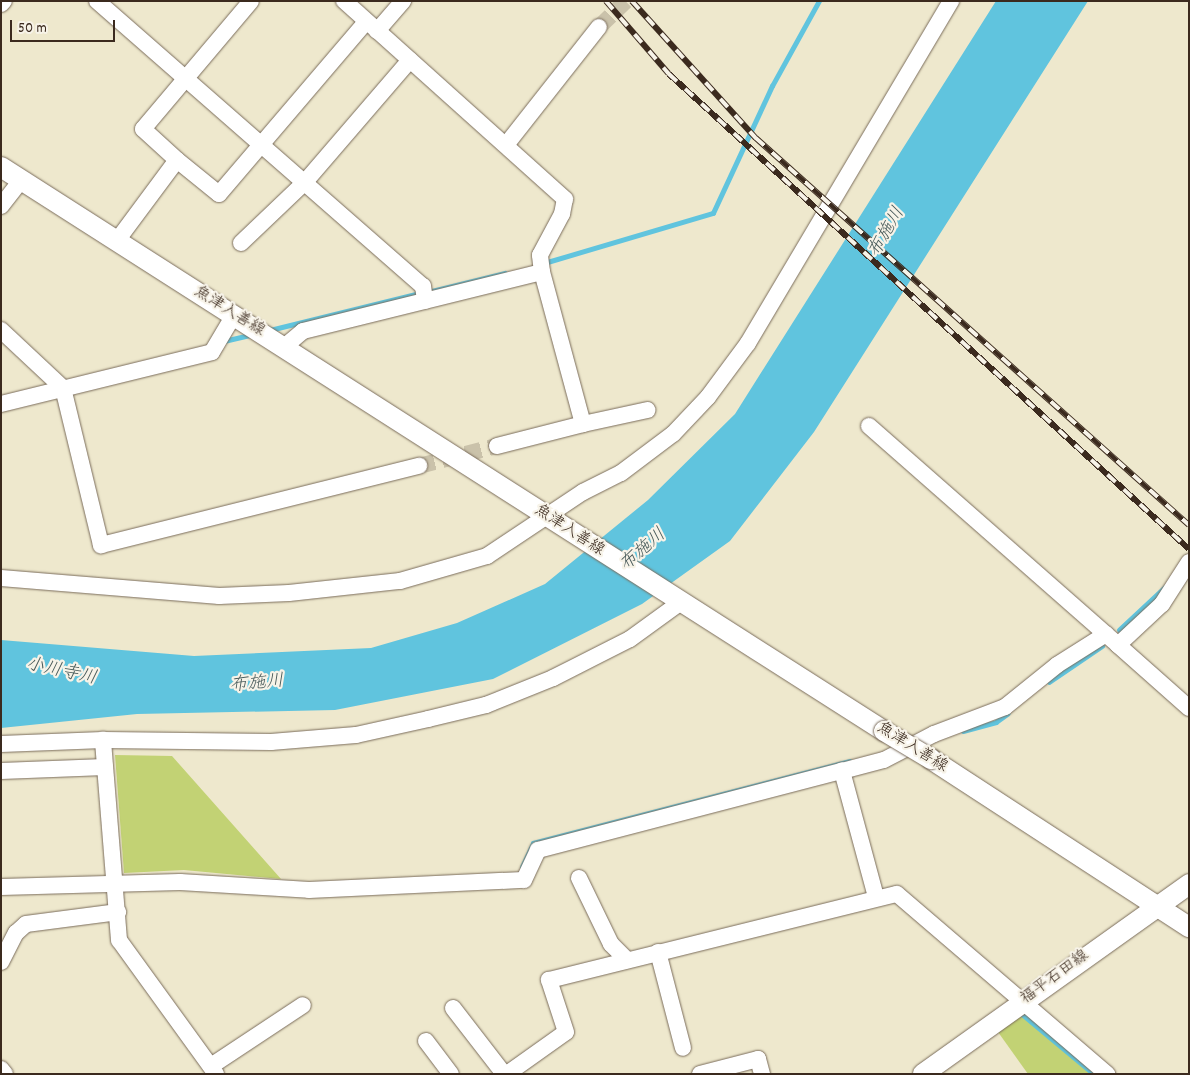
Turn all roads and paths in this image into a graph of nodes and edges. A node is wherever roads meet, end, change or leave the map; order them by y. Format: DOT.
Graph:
graph roads {
  1 [pos="97,1"];
  2 [pos="251,1"];
  3 [pos="344,1"];
  4 [pos="403,1"];
  5 [pos="951,1"];
  6 [pos="372,26"];
  7 [pos="600,27"];
  8 [pos="410,60"];
  9 [pos="185,79"];
  10 [pos="262,144"];
  11 [pos="506,145"];
  12 [pos="177,160"];
  13 [pos="1,167"];
  14 [pos="21,180"];
  15 [pos="305,182"];
  16 [pos="1,206"];
  17 [pos="116,242"];
  18 [pos="241,243"];
  19 [pos="542,272"];
  20 [pos="425,301"];
  21 [pos="234,315"];
  22 [pos="1,330"];
  23 [pos="284,347"];
  24 [pos="63,388"];
  25 [pos="1,404"];
  26 [pos="648,410"];
  27 [pos="583,424"];
  28 [pos="869,426"];
  29 [pos="497,446"];
  30 [pos="419,466"];
  31 [pos="554,522"];
  32 [pos="1189,562"];
  33 [pos="1,578"];
  34 [pos="677,600"];
  35 [pos="1112,640"];
  36 [pos="1189,708"];
  37 [pos="103,740"];
  38 [pos="1,744"];
  39 [pos="106,766"];
  40 [pos="842,770"];
  41 [pos="1,772"];
  42 [pos="579,878"];
  43 [pos="116,884"];
  44 [pos="1189,884"];
  45 [pos="1,887"];
  46 [pos="876,897"];
  47 [pos="1158,906"];
  48 [pos="118,912"];
  49 [pos="1189,926"];
  50 [pos="658,952"];
  51 [pos="627,960"];
  52 [pos="1,962"];
  53 [pos="1020,1002"];
  54 [pos="303,1005"];
  55 [pos="453,1008"];
  56 [pos="426,1041"];
  57 [pos="683,1048"];
  58 [pos="1,1069"];
  59 [pos="214,1070"];
  60 [pos="926,1073"];
  61 [pos="5,1074"];
  62 [pos="451,1074"];
  63 [pos="506,1074"];
  64 [pos="700,1074"];
  65 [pos="762,1074"];
  66 [pos="1107,1074"];
  1 -- 9 [label="street"];
  2 -- 9 [label="street"];
  3 -- 6 [label="street"];
  4 -- 6 [label="street"];
  5 -- 31 [label="street"];
  6 -- 8 [label="street"];
  6 -- 10 [label="street"];
  7 -- 11 [label="street"];
  8 -- 11 [label="street"];
  8 -- 15 [label="street"];
  9 -- 10 [label="street"];
  9 -- 12 [label="street"];
  10 -- 12 [label="street"];
  10 -- 15 [label="street"];
  11 -- 19 [label="street"];
  12 -- 17 [label="street"];
  13 -- 14 [label="main road, 魚津入善線"];
  14 -- 16 [label="street"];
  14 -- 17 [label="main road, 魚津入善線"];
  15 -- 18 [label="street"];
  15 -- 20 [label="street"];
  17 -- 21 [label="main road, 魚津入善線"];
  19 -- 20 [label="street"];
  19 -- 27 [label="street"];
  20 -- 23 [label="street"];
  21 -- 23 [label="main road, 魚津入善線"];
  21 -- 24 [label="street"];
  22 -- 24 [label="street"];
  23 -- 31 [label="main road, 魚津入善線"];
  24 -- 25 [label="street"];
  24 -- 30 [label="street"];
  26 -- 27 [label="street"];
  27 -- 29 [label="street"];
  28 -- 35 [label="street"];
  31 -- 33 [label="street"];
  31 -- 34 [label="main road, 魚津入善線"];
  32 -- 35 [label="street"];
  34 -- 37 [label="street"];
  34 -- 47 [label="main road, 魚津入善線, bridge"];
  35 -- 36 [label="street"];
  35 -- 40 [label="street"];
  37 -- 38 [label="street"];
  37 -- 39 [label="street"];
  39 -- 41 [label="street"];
  39 -- 43 [label="street"];
  40 -- 43 [label="street"];
  40 -- 46 [label="street"];
  42 -- 51 [label="street"];
  43 -- 45 [label="street"];
  43 -- 48 [label="street"];
  44 -- 47 [label="main road, 福平石田線"];
  46 -- 50 [label="street"];
  46 -- 53 [label="street"];
  47 -- 49 [label="main road, 魚津入善線"];
  47 -- 53 [label="main road, 福平石田線"];
  48 -- 52 [label="street"];
  48 -- 59 [label="street"];
  50 -- 51 [label="street"];
  50 -- 57 [label="street"];
  51 -- 63 [label="street"];
  53 -- 60 [label="main road, 福平石田線"];
  53 -- 66 [label="street"];
  54 -- 59 [label="street"];
  55 -- 63 [label="street"];
  56 -- 62 [label="street"];
  58 -- 61 [label="street"];
  64 -- 65 [label="street"];
}
